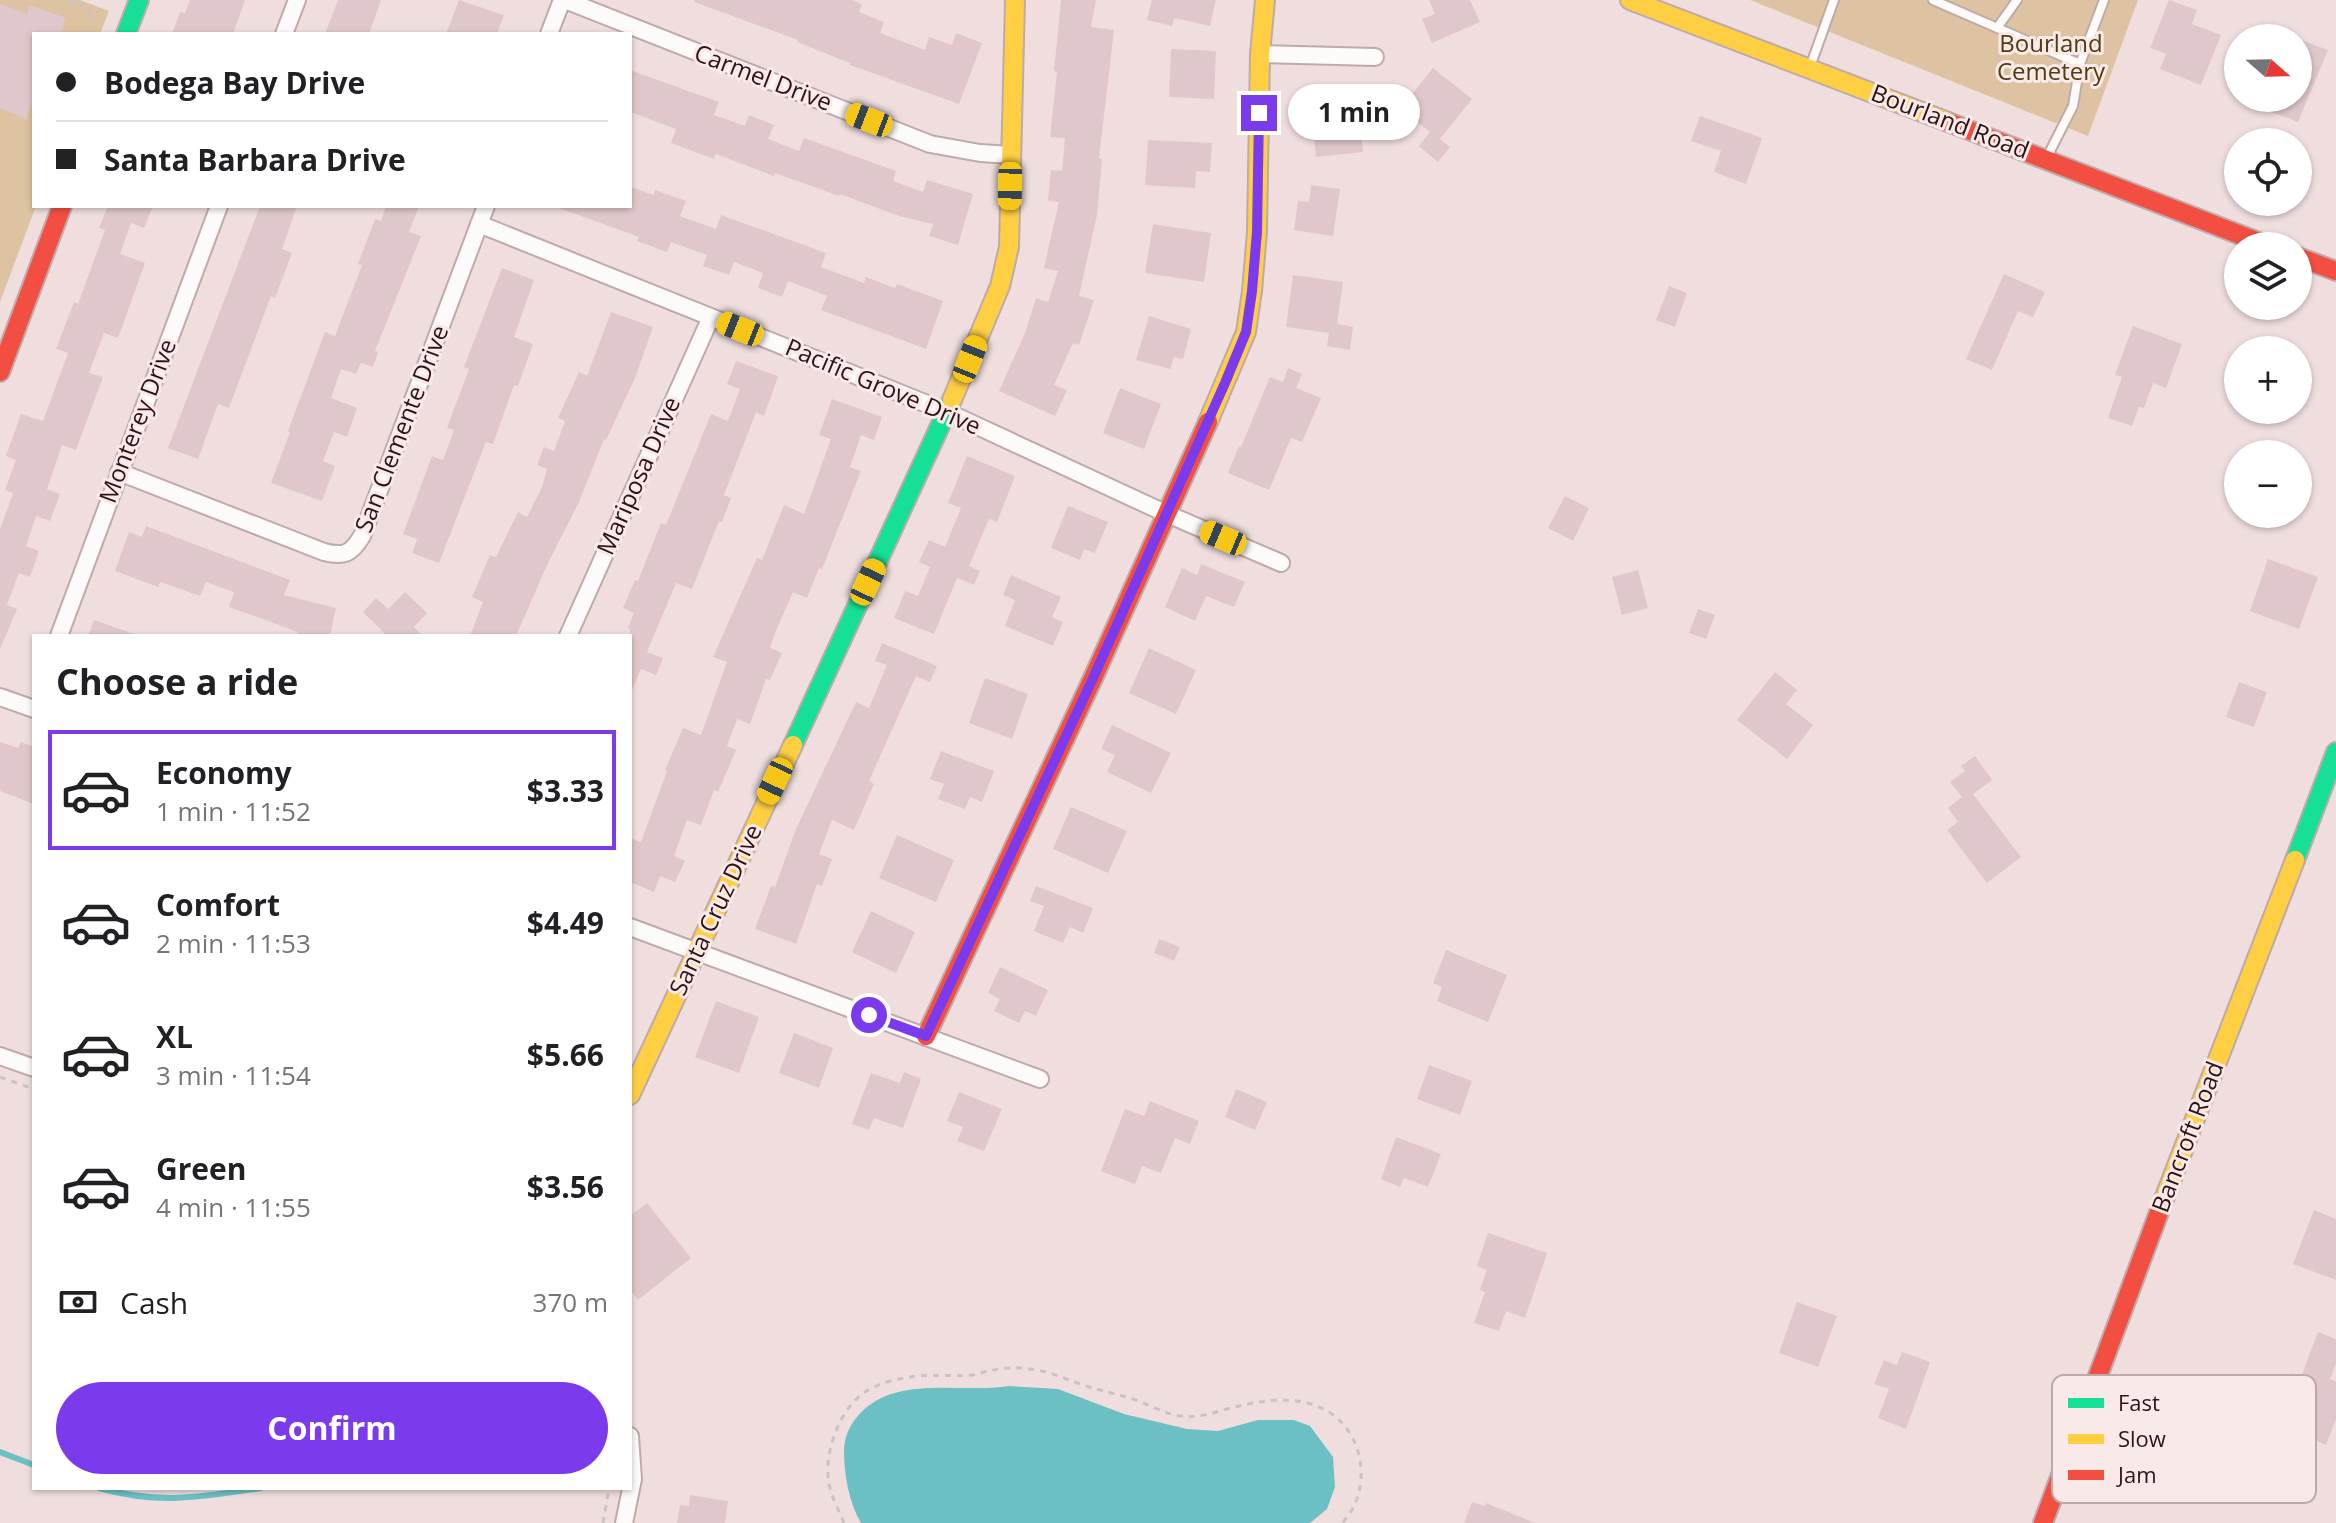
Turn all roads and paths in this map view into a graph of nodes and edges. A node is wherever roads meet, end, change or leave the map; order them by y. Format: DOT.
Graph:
graph roads {
  1 [pos="68,0"];
  2 [pos="139,0"];
  3 [pos="297,0"];
  4 [pos="563,0"];
  5 [pos="1015,0"];
  6 [pos="1265,0"];
  7 [pos="1630,0"];
  8 [pos="1834,0"];
  9 [pos="1933,0"];
  10 [pos="2017,0"];
  11 [pos="2104,0"];
  12 [pos="96,21"];
  13 [pos="1997,28"];
  14 [pos="127,32"];
  15 [pos="285,32"];
  16 [pos="550,32"];
  17 [pos="1260,54"];
  18 [pos="1375,57"];
  19 [pos="2080,64"];
  20 [pos="1810,68"];
  21 [pos="1011,155"];
  22 [pos="2045,160"];
  23 [pos="61,208"];
  24 [pos="218,208"];
  25 [pos="485,208"];
  26 [pos="479,224"];
  27 [pos="2233,232"];
  28 [pos="2312,262"];
  29 [pos="2336,271"];
  30 [pos="711,317"];
  31 [pos="0,372"];
  32 [pos="947,412"];
  33 [pos="119,472"];
  34 [pos="1165,513"];
  35 [pos="1281,563"];
  36 [pos="60,634"];
  37 [pos="569,634"];
  38 [pos="0,697"];
  39 [pos="32,708"];
  40 [pos="2336,752"];
  41 [pos="632,928"];
  42 [pos="696,952"];
  43 [pos="926,1036"];
  44 [pos="0,1056"];
  45 [pos="32,1067"];
  46 [pos="0,1077"];
  47 [pos="1040,1079"];
  48 [pos="32,1088"];
  49 [pos="632,1091"];
  50 [pos="2098,1375"];
  51 [pos="609,1490"];
  52 [pos="631,1490"];
  53 [pos="2052,1499"];
  54 [pos="603,1523"];
  55 [pos="624,1523"];
  56 [pos="844,1523"];
  57 [pos="1342,1523"];
  58 [pos="2043,1523"];
  1 -- 12 [label="path"];
  2 -- 14 [label="street"];
  3 -- 15 [label="street"];
  4 -- 16 [label="street"];
  4 -- 21 [label="street, Carmel Drive"];
  5 -- 21 [label="street, Santa Cruz Drive"];
  6 -- 17 [label="street"];
  7 -- 20 [label="street, Bourland Road"];
  8 -- 20 [label="lane"];
  9 -- 13 [label="lane"];
  10 -- 13 [label="lane"];
  11 -- 19 [label="lane"];
  13 -- 19 [label="lane"];
  17 -- 18 [label="street"];
  17 -- 34 [label="street"];
  19 -- 22 [label="lane"];
  20 -- 22 [label="street, Bourland Road"];
  21 -- 32 [label="street, Santa Cruz Drive"];
  22 -- 27 [label="street, Bourland Road"];
  23 -- 31 [label="street"];
  24 -- 33 [label="street, Monterey Drive"];
  25 -- 26 [label="street, San Clemente Drive"];
  26 -- 30 [label="street, Pacific Grove Drive"];
  26 -- 33 [label="street, San Clemente Drive"];
  28 -- 29 [label="street"];
  30 -- 32 [label="street, Pacific Grove Drive"];
  30 -- 37 [label="street, Mariposa Drive"];
  32 -- 34 [label="street, Pacific Grove Drive"];
  32 -- 42 [label="street, Santa Cruz Drive"];
  33 -- 36 [label="street, Monterey Drive"];
  34 -- 35 [label="street, Pacific Grove Drive"];
  34 -- 43 [label="street"];
  38 -- 39 [label="street"];
  40 -- 50 [label="street, Bancroft Road"];
  41 -- 42 [label="street"];
  42 -- 43 [label="street"];
  42 -- 49 [label="street, Santa Cruz Drive"];
  43 -- 47 [label="street"];
  44 -- 45 [label="street"];
  46 -- 48 [label="path"];
  51 -- 54 [label="path"];
  52 -- 55 [label="street"];
  53 -- 58 [label="street, Bancroft Road"];
  56 -- 57 [label="path"];
}
